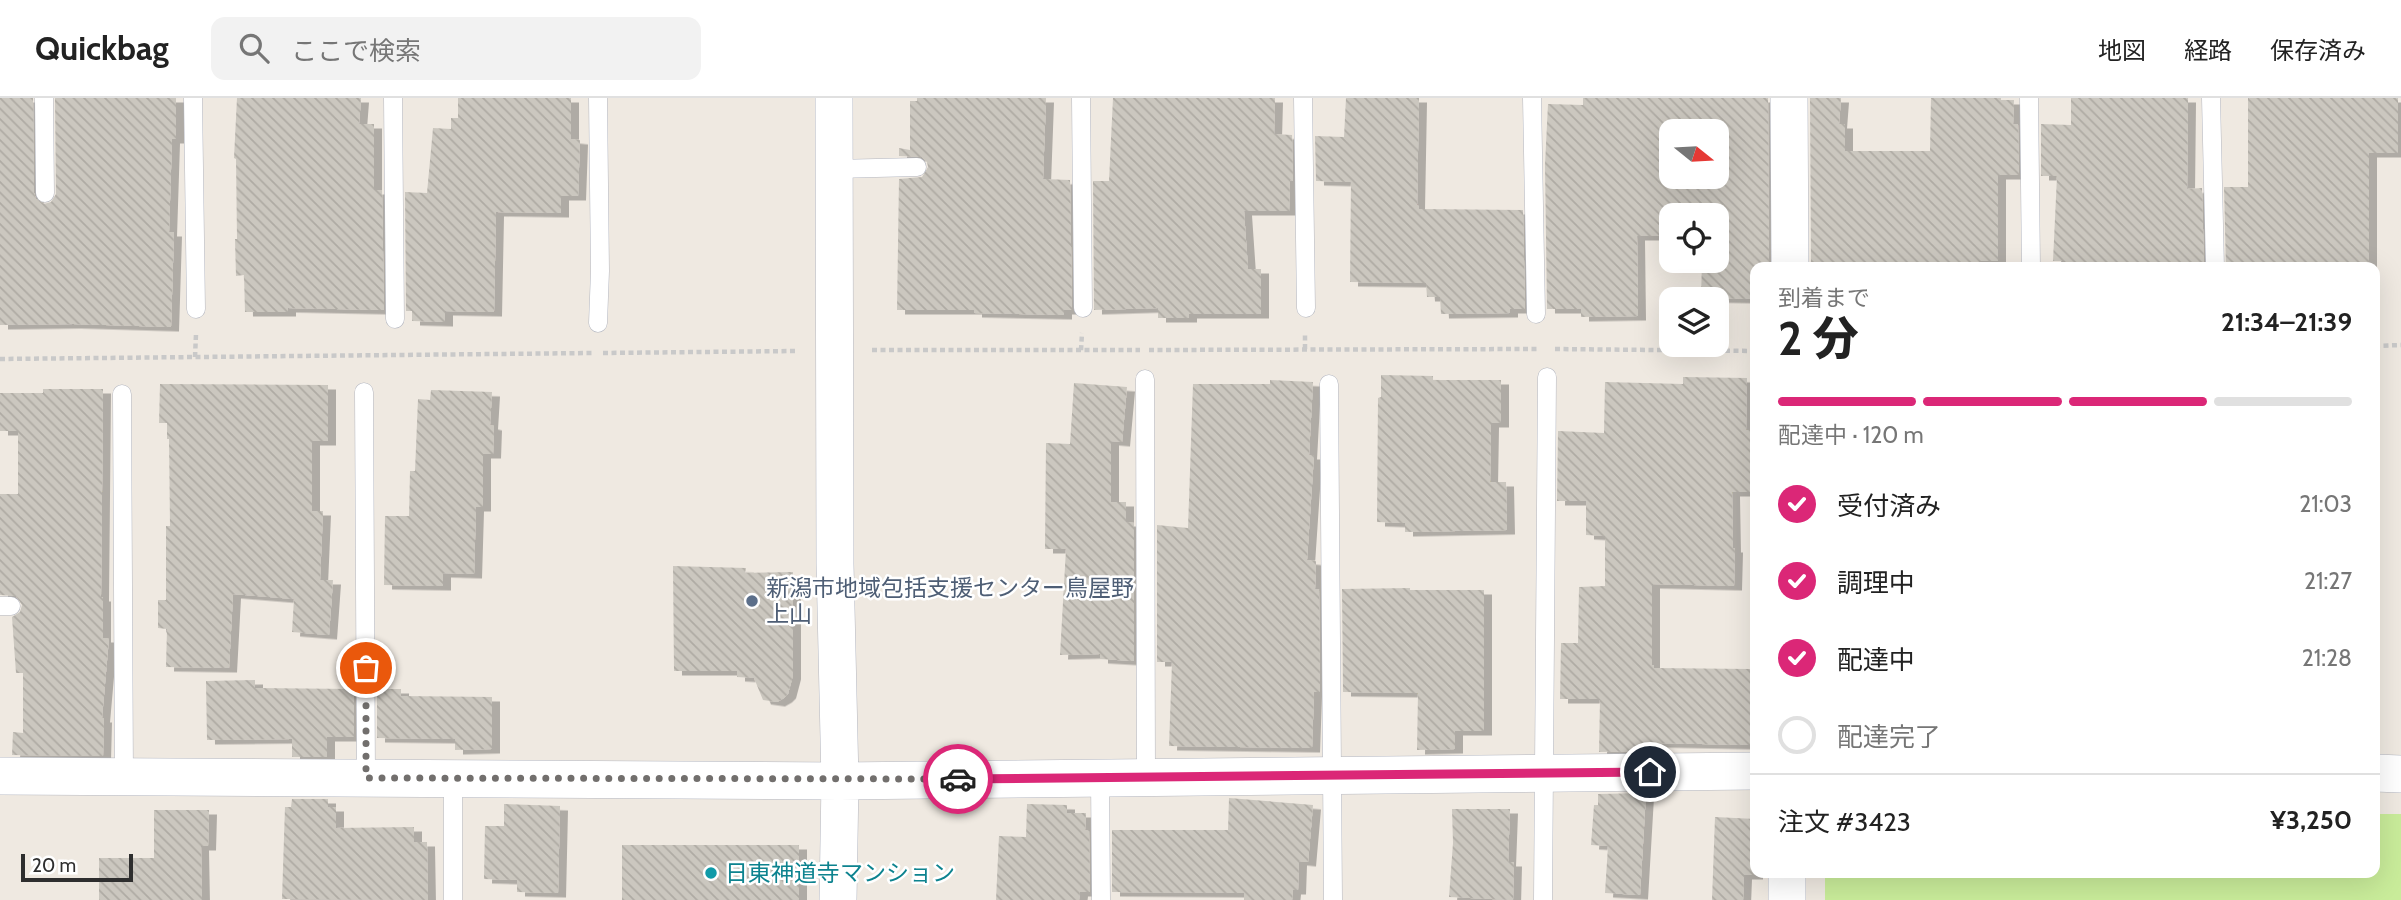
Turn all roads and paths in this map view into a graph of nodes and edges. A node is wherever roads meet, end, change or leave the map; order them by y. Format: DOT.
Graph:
graph roads {
  1 [pos="44,98"];
  2 [pos="193,98"];
  3 [pos="393,98"];
  4 [pos="598,98"];
  5 [pos="834,98"];
  6 [pos="1081,98"];
  7 [pos="1303,98"];
  8 [pos="1532,98"];
  9 [pos="1789,98"];
  10 [pos="2029,98"];
  11 [pos="2211,98"];
  12 [pos="917,167"];
  13 [pos="835,169"];
  14 [pos="45,193"];
  15 [pos="1790,262"];
  16 [pos="2031,262"];
  17 [pos="2215,262"];
  18 [pos="1083,308"];
  19 [pos="1306,308"];
  20 [pos="196,309"];
  21 [pos="1536,314"];
  22 [pos="396,319"];
  23 [pos="598,323"];
  24 [pos="2401,345"];
  25 [pos="2380,346"];
  26 [pos="836,350"];
  27 [pos="1750,351"];
  28 [pos="0,359"];
  29 [pos="1547,377"];
  30 [pos="1145,379"];
  31 [pos="1329,384"];
  32 [pos="364,392"];
  33 [pos="122,394"];
  34 [pos="1750,771"];
  35 [pos="1545,773"];
  36 [pos="2380,774"];
  37 [pos="2401,774"];
  38 [pos="1333,775"];
  39 [pos="0,776"];
  40 [pos="124,777"];
  41 [pos="366,778"];
  42 [pos="1100,778"];
  43 [pos="1146,778"];
  44 [pos="453,779"];
  45 [pos="840,781"];
  46 [pos="1787,878"];
  47 [pos="453,900"];
  48 [pos="838,900"];
  49 [pos="1101,900"];
  50 [pos="1333,900"];
  51 [pos="1544,900"];
  52 [pos="1787,900"];
  1 -- 14 [label="lane"];
  2 -- 20 [label="lane"];
  3 -- 22 [label="lane"];
  4 -- 23 [label="lane"];
  5 -- 13 [label="street"];
  6 -- 18 [label="lane"];
  7 -- 19 [label="lane"];
  8 -- 21 [label="lane"];
  9 -- 15 [label="street"];
  10 -- 16 [label="lane"];
  11 -- 17 [label="lane"];
  12 -- 13 [label="lane"];
  13 -- 26 [label="street"];
  24 -- 25 [label="path"];
  26 -- 27 [label="path"];
  26 -- 28 [label="path"];
  26 -- 45 [label="street"];
  29 -- 35 [label="lane"];
  30 -- 43 [label="lane"];
  31 -- 38 [label="lane"];
  32 -- 41 [label="lane"];
  33 -- 40 [label="lane"];
  34 -- 35 [label="street"];
  35 -- 38 [label="street"];
  35 -- 51 [label="lane"];
  36 -- 37 [label="street"];
  38 -- 43 [label="street"];
  38 -- 50 [label="lane"];
  39 -- 40 [label="street"];
  40 -- 41 [label="street"];
  41 -- 44 [label="street"];
  42 -- 43 [label="street"];
  42 -- 45 [label="street"];
  42 -- 49 [label="lane"];
  44 -- 45 [label="street"];
  44 -- 47 [label="lane"];
  45 -- 48 [label="street"];
  46 -- 52 [label="street"];
}
